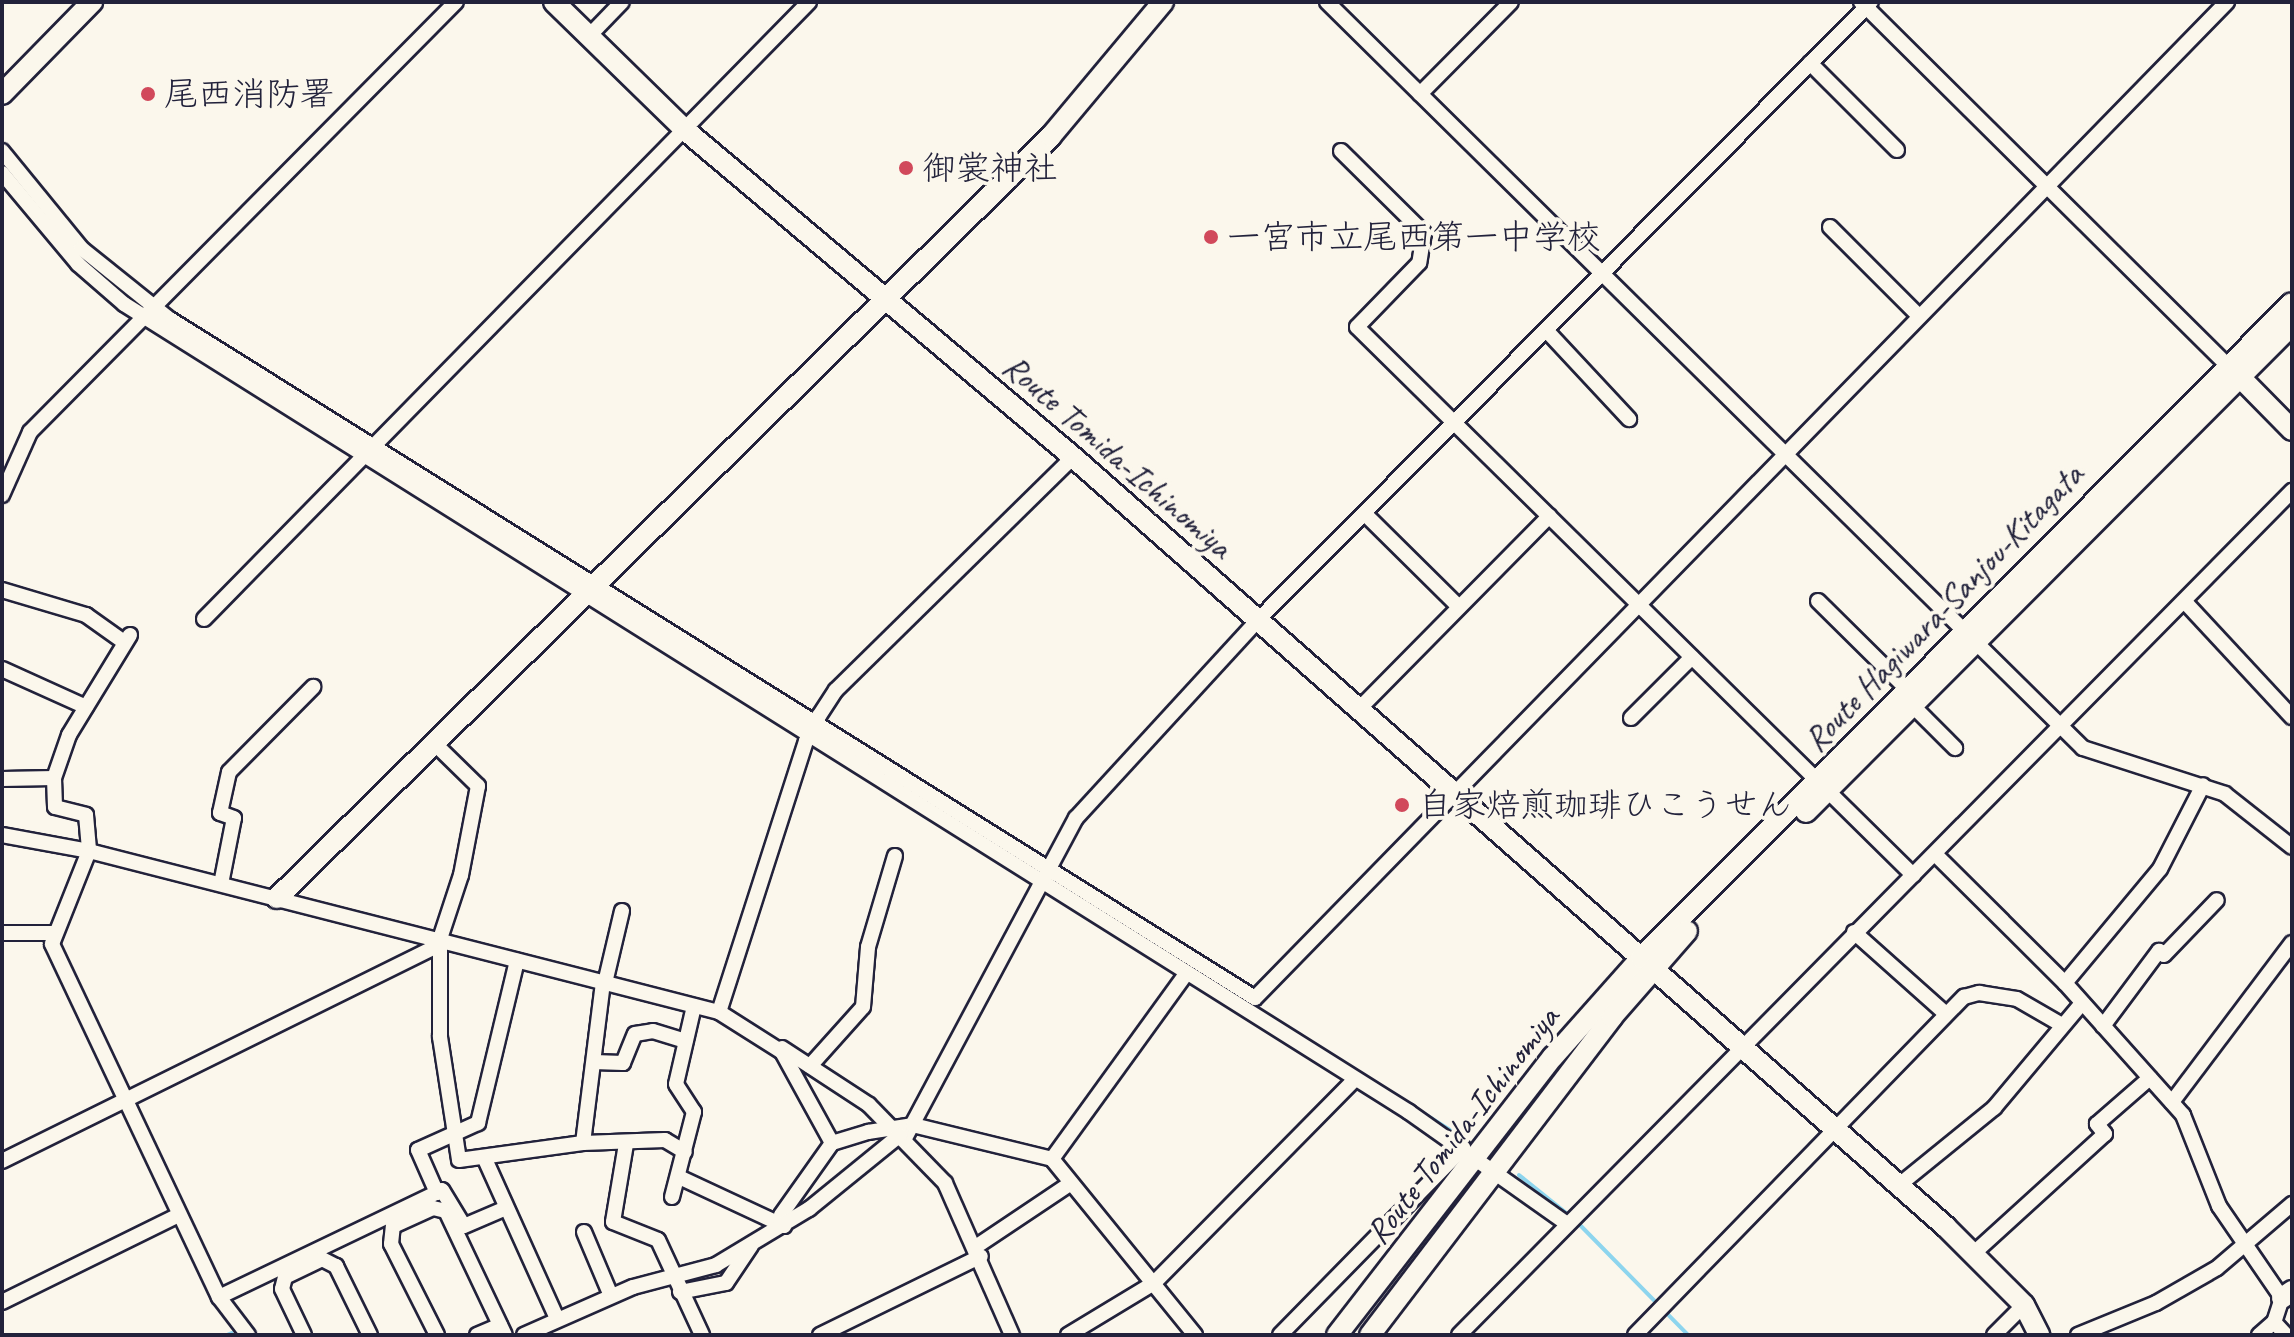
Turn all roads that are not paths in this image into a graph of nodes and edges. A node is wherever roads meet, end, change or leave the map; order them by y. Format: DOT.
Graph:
graph roads {
  1 [pos="92,2"];
  2 [pos="456,2"];
  3 [pos="554,2"];
  4 [pos="622,2"];
  5 [pos="809,2"];
  6 [pos="1163,2"];
  7 [pos="1327,2"];
  8 [pos="1511,2"];
  9 [pos="2227,2"];
  10 [pos="1866,4"];
  11 [pos="589,36"];
  12 [pos="1810,63"];
  13 [pos="2,94"];
  14 [pos="1420,94"];
  15 [pos="685,130"];
  16 [pos="1897,150"];
  17 [pos="2,151"];
  18 [pos="1341,151"];
  19 [pos="2,173"];
  20 [pos="2046,186"];
  21 [pos="1830,227"];
  22 [pos="1603,271"];
  23 [pos="885,296"];
  24 [pos="2292,303"];
  25 [pos="149,312"];
  26 [pos="1919,316"];
  27 [pos="2292,325"];
  28 [pos="1546,330"];
  29 [pos="2233,371"];
  30 [pos="1629,419"];
  31 [pos="1456,423"];
  32 [pos="2292,430"];
  33 [pos="367,451"];
  34 [pos="1785,451"];
  35 [pos="1073,457"];
  36 [pos="2292,491"];
  37 [pos="2,495"];
  38 [pos="1365,514"];
  39 [pos="1549,516"];
  40 [pos="587,589"];
  41 [pos="2,590"];
  42 [pos="1818,601"];
  43 [pos="2185,602"];
  44 [pos="1639,604"];
  45 [pos="1459,607"];
  46 [pos="204,619"];
  47 [pos="1258,620"];
  48 [pos="1972,635"];
  49 [pos="1692,657"];
  50 [pos="2,669"];
  51 [pos="313,687"];
  52 [pos="1910,698"];
  53 [pos="86,707"];
  54 [pos="1359,709"];
  55 [pos="2292,717"];
  56 [pos="1631,718"];
  57 [pos="2062,726"];
  58 [pos="812,730"];
  59 [pos="433,742"];
  60 [pos="1955,748"];
  61 [pos="54,778"];
  62 [pos="2,779"];
  63 [pos="2203,785"];
  64 [pos="1823,786"];
  65 [pos="1455,792"];
  66 [pos="2,835"];
  67 [pos="2292,847"];
  68 [pos="89,851"];
  69 [pos="1935,854"];
  70 [pos="895,856"];
  71 [pos="1042,875"];
  72 [pos="1913,875"];
  73 [pos="221,884"];
  74 [pos="277,898"];
  75 [pos="2217,900"];
  76 [pos="622,911"];
  77 [pos="1854,932"];
  78 [pos="2,933"];
  79 [pos="54,933"];
  80 [pos="440,942"];
  81 [pos="2292,943"];
  82 [pos="517,961"];
  83 [pos="1647,964"];
  84 [pos="1186,974"];
  85 [pos="604,982"];
  86 [pos="2065,983"];
  87 [pos="2082,1003"];
  88 [pos="694,1006"];
  89 [pos="719,1012"];
  90 [pos="1945,1013"];
  91 [pos="2062,1025"];
  92 [pos="2103,1026"];
  93 [pos="756,1030"];
  94 [pos="685,1041"];
  95 [pos="1742,1049"];
  96 [pos="594,1062"];
  97 [pos="810,1066"];
  98 [pos="2150,1078"];
  99 [pos="1355,1079"];
  100 [pos="124,1101"];
  101 [pos="2172,1102"];
  102 [pos="913,1125"];
  103 [pos="1833,1129"];
  104 [pos="454,1131"];
  105 [pos="898,1134"];
  106 [pos="583,1143"];
  107 [pos="832,1143"];
  108 [pos="626,1144"];
  109 [pos="685,1152"];
  110 [pos="1470,1152"];
  111 [pos="484,1157"];
  112 [pos="1052,1159"];
  113 [pos="2,1161"];
  114 [pos="1494,1171"];
  115 [pos="679,1177"];
  116 [pos="1071,1183"];
  117 [pos="1898,1186"];
  118 [pos="437,1193"];
  119 [pos="672,1197"];
  120 [pos="2292,1204"];
  121 [pos="506,1208"];
  122 [pos="179,1215"];
  123 [pos="1571,1220"];
  124 [pos="784,1226"];
  125 [pos="584,1232"];
  126 [pos="753,1244"];
  127 [pos="2246,1245"];
  128 [pos="979,1251"];
  129 [pos="1974,1253"];
  130 [pos="672,1277"];
  131 [pos="1154,1283"];
  132 [pos="680,1292"];
  133 [pos="2287,1295"];
  134 [pos="611,1296"];
  135 [pos="219,1297"];
  136 [pos="2,1302"];
  137 [pos="2024,1305"];
  138 [pos="557,1319"];
  139 [pos="2274,1322"];
  140 [pos="503,1330"];
  141 [pos="248,1335"];
  142 [pos="304,1335"];
  143 [pos="370,1335"];
  144 [pos="437,1335"];
  145 [pos="477,1335"];
  146 [pos="524,1335"];
  147 [pos="702,1335"];
  148 [pos="820,1335"];
  149 [pos="1012,1335"];
  150 [pos="1068,1335"];
  151 [pos="1195,1335"];
  152 [pos="1280,1335"];
  153 [pos="1337,1335"];
  154 [pos="1370,1335"];
  155 [pos="1459,1335"];
  156 [pos="1635,1335"];
  157 [pos="1994,1335"];
  158 [pos="2039,1335"];
  159 [pos="2078,1335"];
  160 [pos="2259,1335"];
  161 [pos="2286,1335"];
  1 -- 13 [label="main road"];
  2 -- 25 [label="street"];
  3 -- 11 [label="main road, Route Tomida-Ichinomiya"];
  4 -- 11 [label="street"];
  5 -- 15 [label="street"];
  6 -- 23 [label="main road"];
  7 -- 14 [label="street"];
  8 -- 14 [label="street"];
  9 -- 20 [label="street"];
  10 -- 12 [label="street"];
  10 -- 20 [label="street"];
  11 -- 15 [label="main road, Route Tomida-Ichinomiya"];
  12 -- 16 [label="street"];
  12 -- 22 [label="street"];
  14 -- 22 [label="street"];
  15 -- 23 [label="main road, Route Tomida-Ichinomiya"];
  15 -- 33 [label="street"];
  17 -- 25 [label="street"];
  18 -- 31 [label="street"];
  19 -- 25 [label="street"];
  20 -- 26 [label="street"];
  20 -- 29 [label="street"];
  21 -- 26 [label="street"];
  22 -- 28 [label="street"];
  22 -- 34 [label="street"];
  23 -- 35 [label="main road, Route Tomida-Ichinomiya"];
  23 -- 40 [label="main road"];
  24 -- 29 [label="main road, Route Hagiwara-Sanjou-Kitagata"];
  25 -- 33 [label="street"];
  25 -- 37 [label="street"];
  26 -- 34 [label="street"];
  27 -- 29 [label="main road, Route Hagiwara-Sanjou-Kitagata"];
  28 -- 30 [label="street"];
  28 -- 31 [label="street"];
  29 -- 32 [label="main road"];
  29 -- 48 [label="main road, Route Hagiwara-Sanjou-Kitagata"];
  31 -- 38 [label="street"];
  31 -- 39 [label="street"];
  33 -- 40 [label="street"];
  33 -- 46 [label="street"];
  34 -- 44 [label="street"];
  34 -- 48 [label="street"];
  35 -- 47 [label="main road, Route Tomida-Ichinomiya"];
  35 -- 58 [label="street"];
  36 -- 43 [label="street"];
  38 -- 45 [label="street"];
  38 -- 47 [label="street"];
  39 -- 44 [label="street"];
  39 -- 45 [label="street"];
  40 -- 58 [label="street"];
  40 -- 59 [label="main road"];
  41 -- 53 [label="street"];
  42 -- 52 [label="street"];
  43 -- 55 [label="street"];
  43 -- 57 [label="street"];
  44 -- 49 [label="street"];
  44 -- 65 [label="street"];
  45 -- 54 [label="street"];
  47 -- 54 [label="main road, Route Tomida-Ichinomiya"];
  47 -- 71 [label="street"];
  48 -- 52 [label="main road, Route Hagiwara-Sanjou-Kitagata"];
  48 -- 57 [label="street"];
  49 -- 56 [label="street"];
  49 -- 64 [label="street"];
  50 -- 53 [label="street"];
  51 -- 73 [label="street"];
  52 -- 60 [label="street"];
  52 -- 64 [label="main road, Route Hagiwara-Sanjou-Kitagata"];
  53 -- 61 [label="street"];
  54 -- 65 [label="main road, Route Tomida-Ichinomiya"];
  57 -- 63 [label="street"];
  57 -- 69 [label="street"];
  58 -- 71 [label="street"];
  58 -- 89 [label="street"];
  59 -- 74 [label="main road"];
  59 -- 80 [label="street"];
  61 -- 62 [label="street"];
  61 -- 68 [label="street"];
  63 -- 67 [label="street"];
  63 -- 86 [label="street"];
  64 -- 72 [label="street"];
  64 -- 83 [label="main road, Route Hagiwara-Sanjou-Kitagata"];
  65 -- 71 [label="street"];
  65 -- 83 [label="main road, Route Tomida-Ichinomiya"];
  66 -- 68 [label="street"];
  68 -- 73 [label="street"];
  68 -- 79 [label="street"];
  69 -- 72 [label="street"];
  69 -- 86 [label="street"];
  70 -- 97 [label="street"];
  71 -- 84 [label="street"];
  71 -- 102 [label="street"];
  72 -- 77 [label="street"];
  73 -- 74 [label="street"];
  74 -- 80 [label="street"];
  75 -- 92 [label="street"];
  76 -- 85 [label="street"];
  77 -- 90 [label="street"];
  77 -- 95 [label="street"];
  78 -- 79 [label="street"];
  79 -- 100 [label="street"];
  80 -- 82 [label="street"];
  80 -- 100 [label="street"];
  80 -- 104 [label="street"];
  81 -- 101 [label="street"];
  82 -- 85 [label="street"];
  82 -- 104 [label="street"];
  83 -- 95 [label="main road"];
  83 -- 110 [label="main road, Route Tomida-Ichinomiya"];
  83 -- 114 [label="main road, Route Tomida-Ichinomiya"];
  84 -- 99 [label="street"];
  84 -- 112 [label="street"];
  85 -- 88 [label="street"];
  85 -- 96 [label="street"];
  86 -- 87 [label="street"];
  87 -- 91 [label="street"];
  87 -- 92 [label="street"];
  88 -- 89 [label="street"];
  88 -- 94 [label="street"];
  89 -- 93 [label="street"];
  90 -- 91 [label="street"];
  90 -- 103 [label="street"];
  91 -- 117 [label="street"];
  92 -- 98 [label="street"];
  93 -- 97 [label="street"];
  93 -- 107 [label="street"];
  94 -- 96 [label="street"];
  94 -- 109 [label="street"];
  95 -- 103 [label="main road"];
  95 -- 123 [label="street"];
  96 -- 106 [label="street"];
  97 -- 105 [label="street"];
  98 -- 101 [label="street"];
  98 -- 129 [label="street"];
  99 -- 110 [label="street"];
  99 -- 131 [label="street"];
  100 -- 113 [label="street"];
  100 -- 122 [label="street"];
  101 -- 127 [label="street"];
  102 -- 105 [label="street"];
  102 -- 112 [label="street"];
  103 -- 117 [label="main road"];
  103 -- 156 [label="street"];
  104 -- 111 [label="street"];
  104 -- 118 [label="street"];
  105 -- 107 [label="street"];
  105 -- 124 [label="street"];
  105 -- 128 [label="street"];
  106 -- 108 [label="street"];
  106 -- 111 [label="street"];
  107 -- 124 [label="street"];
  108 -- 109 [label="street"];
  108 -- 130 [label="street"];
  109 -- 115 [label="street"];
  110 -- 114 [label="street"];
  110 -- 152 [label="street"];
  110 -- 153 [label="main road, Route Tomida-Ichinomiya"];
  111 -- 121 [label="street"];
  112 -- 116 [label="street"];
  114 -- 123 [label="street"];
  114 -- 154 [label="main road, Route Tomida-Ichinomiya"];
  115 -- 119 [label="street"];
  115 -- 124 [label="street"];
  116 -- 128 [label="street"];
  116 -- 131 [label="street"];
  117 -- 129 [label="main road"];
  118 -- 121 [label="street"];
  118 -- 135 [label="street"];
  120 -- 127 [label="street"];
  121 -- 138 [label="street"];
  122 -- 135 [label="street"];
  122 -- 136 [label="street"];
  123 -- 155 [label="street"];
  124 -- 126 [label="street"];
  125 -- 134 [label="street"];
  126 -- 130 [label="street"];
  126 -- 132 [label="street"];
  127 -- 133 [label="street"];
  127 -- 159 [label="street"];
  128 -- 148 [label="street"];
  128 -- 149 [label="street"];
  129 -- 137 [label="main road"];
  130 -- 132 [label="street"];
  130 -- 134 [label="street"];
  131 -- 150 [label="street"];
  131 -- 151 [label="street"];
  132 -- 147 [label="street"];
  133 -- 139 [label="street"];
  134 -- 138 [label="street"];
  135 -- 141 [label="street"];
  137 -- 157 [label="street"];
  137 -- 158 [label="main road"];
  138 -- 146 [label="street"];
  139 -- 160 [label="street"];
  139 -- 161 [label="street"];
  140 -- 144 [label="street"];
  140 -- 145 [label="street"];
  142 -- 143 [label="street"];
}
